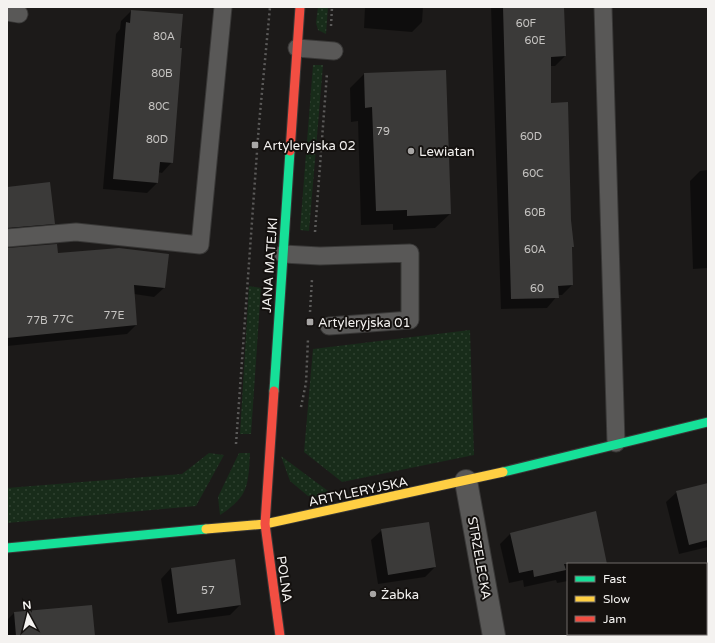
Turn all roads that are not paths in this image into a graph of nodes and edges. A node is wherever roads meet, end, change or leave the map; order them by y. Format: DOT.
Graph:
graph roads {
  1 [pos="223,7"];
  2 [pos="300,7"];
  3 [pos="603,7"];
  4 [pos="297,48"];
  5 [pos="331,51"];
  6 [pos="7,238"];
  7 [pos="283,254"];
  8 [pos="329,326"];
  9 [pos="708,422"];
  10 [pos="616,443"];
  11 [pos="466,481"];
  12 [pos="265,524"];
  13 [pos="7,548"];
  14 [pos="280,636"];
  15 [pos="494,636"];
  1 -- 6 [label="lane"];
  2 -- 4 [label="street, JANA MATEJKI"];
  3 -- 10 [label="lane"];
  4 -- 5 [label="lane"];
  4 -- 7 [label="street, JANA MATEJKI"];
  7 -- 8 [label="lane"];
  7 -- 12 [label="street, JANA MATEJKI"];
  9 -- 10 [label="street, ARTYLERYJSKA"];
  10 -- 11 [label="street, ARTYLERYJSKA"];
  11 -- 12 [label="street, ARTYLERYJSKA"];
  11 -- 15 [label="street, STRZELECKA"];
  12 -- 13 [label="street, ARTYLERYJSKA"];
  12 -- 14 [label="street, POLNA"];
}
